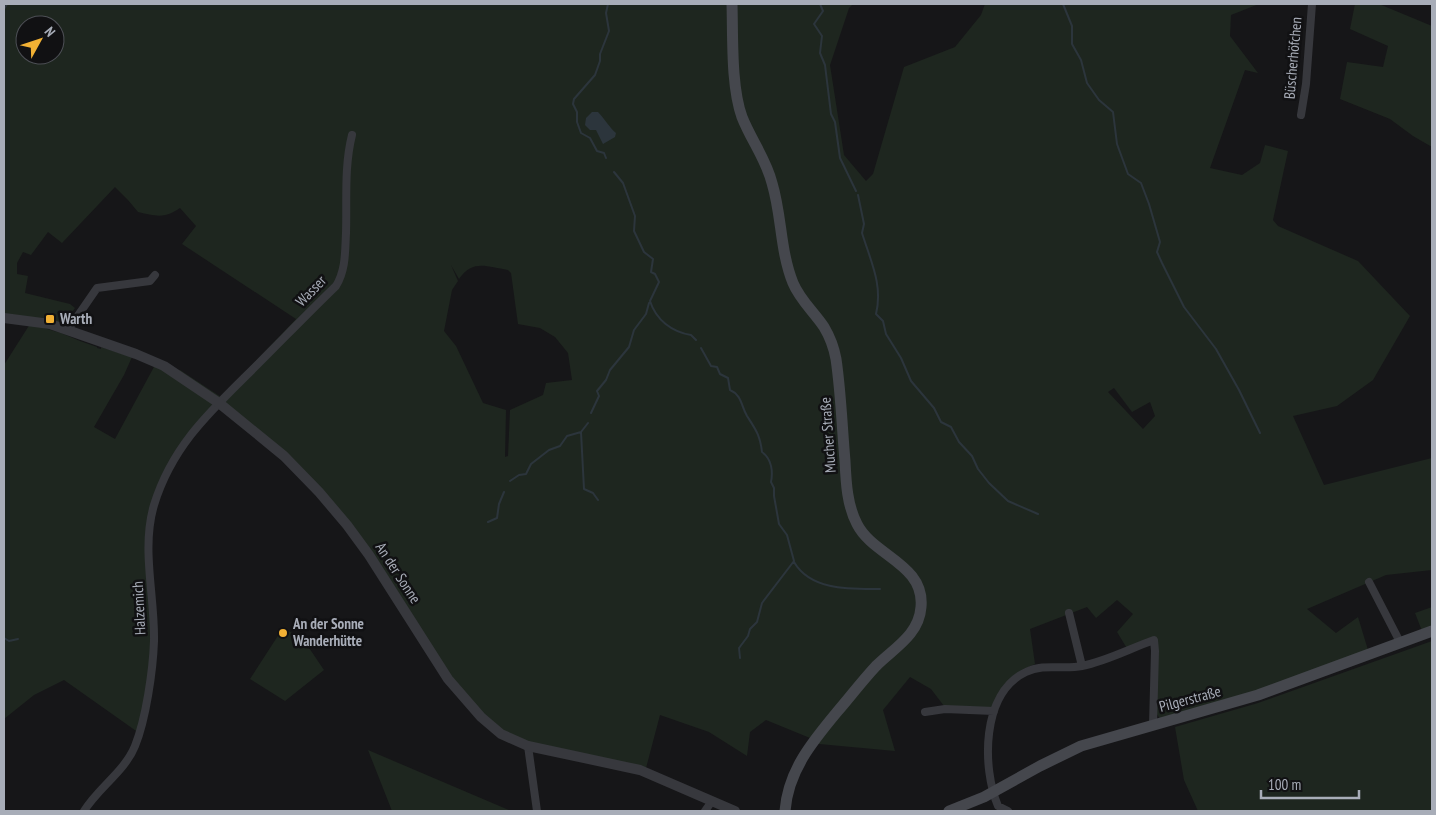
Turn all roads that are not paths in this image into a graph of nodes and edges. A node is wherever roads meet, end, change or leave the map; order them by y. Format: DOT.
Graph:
graph roads {
  1 [pos="732,4"];
  2 [pos="1312,4"];
  3 [pos="1301,115"];
  4 [pos="352,135"];
  5 [pos="155,275"];
  6 [pos="4,318"];
  7 [pos="68,330"];
  8 [pos="219,404"];
  9 [pos="1370,582"];
  10 [pos="1069,613"];
  11 [pos="1432,631"];
  12 [pos="1400,642"];
  13 [pos="1082,666"];
  14 [pos="994,711"];
  15 [pos="925,712"];
  16 [pos="1153,725"];
  17 [pos="528,746"];
  18 [pos="993,793"];
  19 [pos="712,801"];
  20 [pos="997,809"];
  21 [pos="84,811"];
  22 [pos="537,811"];
  23 [pos="705,811"];
  24 [pos="734,811"];
  25 [pos="785,811"];
  26 [pos="949,811"];
  27 [pos="1008,811"];
  1 -- 25 [label="main road, Mucher Straße"];
  2 -- 3 [label="street, Büscherhöfchen"];
  4 -- 8 [label="street, Wasser"];
  5 -- 7 [label="street"];
  6 -- 7 [label="street, An der Sonne"];
  7 -- 8 [label="street, An der Sonne"];
  8 -- 17 [label="street, An der Sonne"];
  8 -- 21 [label="street, Halzemich"];
  9 -- 12 [label="street"];
  10 -- 13 [label="street"];
  11 -- 12 [label="main road, Pilgerstraße"];
  12 -- 16 [label="main road, Pilgerstraße"];
  13 -- 14 [label="street"];
  13 -- 16 [label="street"];
  14 -- 15 [label="street"];
  14 -- 18 [label="street"];
  16 -- 18 [label="main road, Pilgerstraße"];
  17 -- 19 [label="street, An der Sonne"];
  17 -- 22 [label="street"];
  18 -- 20 [label="street"];
  18 -- 26 [label="main road"];
  19 -- 23 [label="street"];
  19 -- 24 [label="street, An der Sonne"];
  20 -- 27 [label="street"];
}
